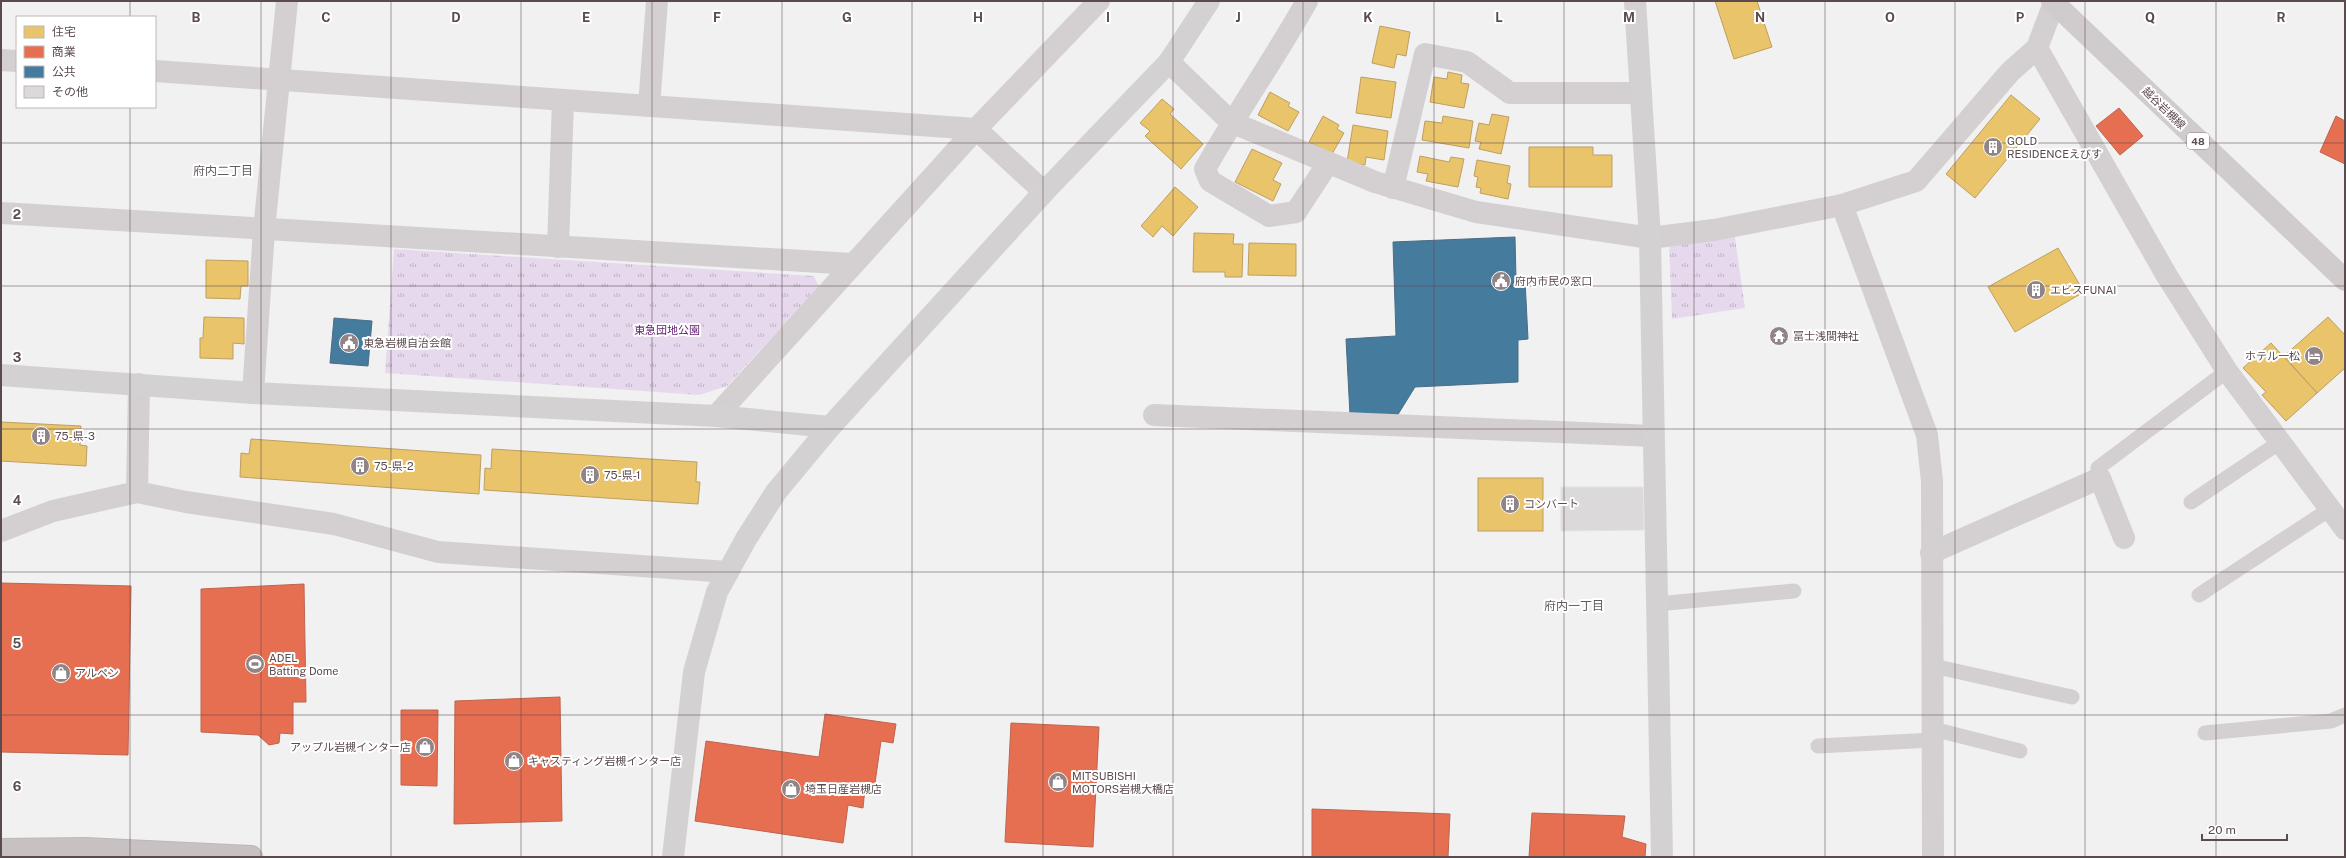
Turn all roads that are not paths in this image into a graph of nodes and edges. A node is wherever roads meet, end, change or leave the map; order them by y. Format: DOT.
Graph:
graph roads {
  1 [pos="287,1"];
  2 [pos="657,1"];
  3 [pos="1099,1"];
  4 [pos="1209,1"];
  5 [pos="1307,1"];
  6 [pos="1635,1"];
  7 [pos="2053,2"];
  8 [pos="2037,48"];
  9 [pos="1,60"];
  10 [pos="16,61"];
  11 [pos="1169,62"];
  12 [pos="156,71"];
  13 [pos="280,80"];
  14 [pos="1641,93"];
  15 [pos="563,100"];
  16 [pos="649,106"];
  17 [pos="1231,122"];
  18 [pos="976,129"];
  19 [pos="1328,163"];
  20 [pos="1393,188"];
  21 [pos="1044,192"];
  22 [pos="1842,205"];
  23 [pos="1,213"];
  24 [pos="264,230"];
  25 [pos="1650,238"];
  26 [pos="558,247"];
  27 [pos="853,264"];
  28 [pos="2345,280"];
  29 [pos="2227,371"];
  30 [pos="1,375"];
  31 [pos="139,384"];
  32 [pos="253,393"];
  33 [pos="1154,415"];
  34 [pos="716,416"];
  35 [pos="830,427"];
  36 [pos="1653,436"];
  37 [pos="2280,442"];
  38 [pos="2100,478"];
  39 [pos="137,492"];
  40 [pos="2191,502"];
  41 [pos="2330,509"];
  42 [pos="2345,529"];
  43 [pos="1,531"];
  44 [pos="2124,538"];
  45 [pos="1931,553"];
  46 [pos="728,572"];
  47 [pos="1794,591"];
  48 [pos="2199,596"];
  49 [pos="1657,604"];
  50 [pos="1933,666"];
  51 [pos="2072,696"];
  52 [pos="2345,715"];
  53 [pos="2206,733"];
  54 [pos="1933,735"];
  55 [pos="1818,746"];
  56 [pos="2020,751"];
  57 [pos="1,850"];
  58 [pos="251,857"];
  59 [pos="673,857"];
  60 [pos="1662,857"];
  61 [pos="1933,857"];
  1 -- 13 [label="street"];
  2 -- 16 [label="street"];
  3 -- 18 [label="street"];
  4 -- 11 [label="street"];
  5 -- 17 [label="street"];
  6 -- 14 [label="street"];
  7 -- 8 [label="street"];
  7 -- 28 [label="main road, 越谷岩槻線 / 48"];
  8 -- 22 [label="street"];
  8 -- 29 [label="street"];
  9 -- 10 [label="street"];
  11 -- 17 [label="street"];
  11 -- 21 [label="street"];
  12 -- 13 [label="street"];
  13 -- 15 [label="street"];
  13 -- 24 [label="street"];
  14 -- 20 [label="street"];
  14 -- 25 [label="street"];
  15 -- 16 [label="street"];
  15 -- 26 [label="street"];
  16 -- 18 [label="street"];
  17 -- 19 [label="street"];
  17 -- 19 [label="street"];
  18 -- 21 [label="street"];
  18 -- 27 [label="street"];
  19 -- 20 [label="street"];
  20 -- 25 [label="street"];
  21 -- 35 [label="street"];
  22 -- 25 [label="street"];
  22 -- 45 [label="street"];
  23 -- 24 [label="street"];
  24 -- 26 [label="street"];
  24 -- 32 [label="street"];
  25 -- 36 [label="street"];
  26 -- 27 [label="street"];
  27 -- 34 [label="street"];
  29 -- 37 [label="street"];
  29 -- 38 [label="lane"];
  30 -- 31 [label="street"];
  31 -- 32 [label="street"];
  31 -- 39 [label="street"];
  32 -- 34 [label="street"];
  33 -- 36 [label="street"];
  34 -- 35 [label="street"];
  35 -- 46 [label="street"];
  36 -- 49 [label="street"];
  37 -- 40 [label="lane"];
  37 -- 41 [label="street"];
  38 -- 44 [label="street"];
  38 -- 45 [label="street"];
  39 -- 43 [label="street"];
  39 -- 46 [label="street"];
  41 -- 42 [label="street"];
  41 -- 48 [label="lane"];
  45 -- 50 [label="street"];
  46 -- 59 [label="street"];
  47 -- 49 [label="lane"];
  49 -- 60 [label="street"];
  50 -- 51 [label="lane"];
  50 -- 54 [label="street"];
  52 -- 53 [label="lane"];
  54 -- 55 [label="lane"];
  54 -- 56 [label="lane"];
  54 -- 61 [label="street"];
  57 -- 58 [label="highway"];
}
